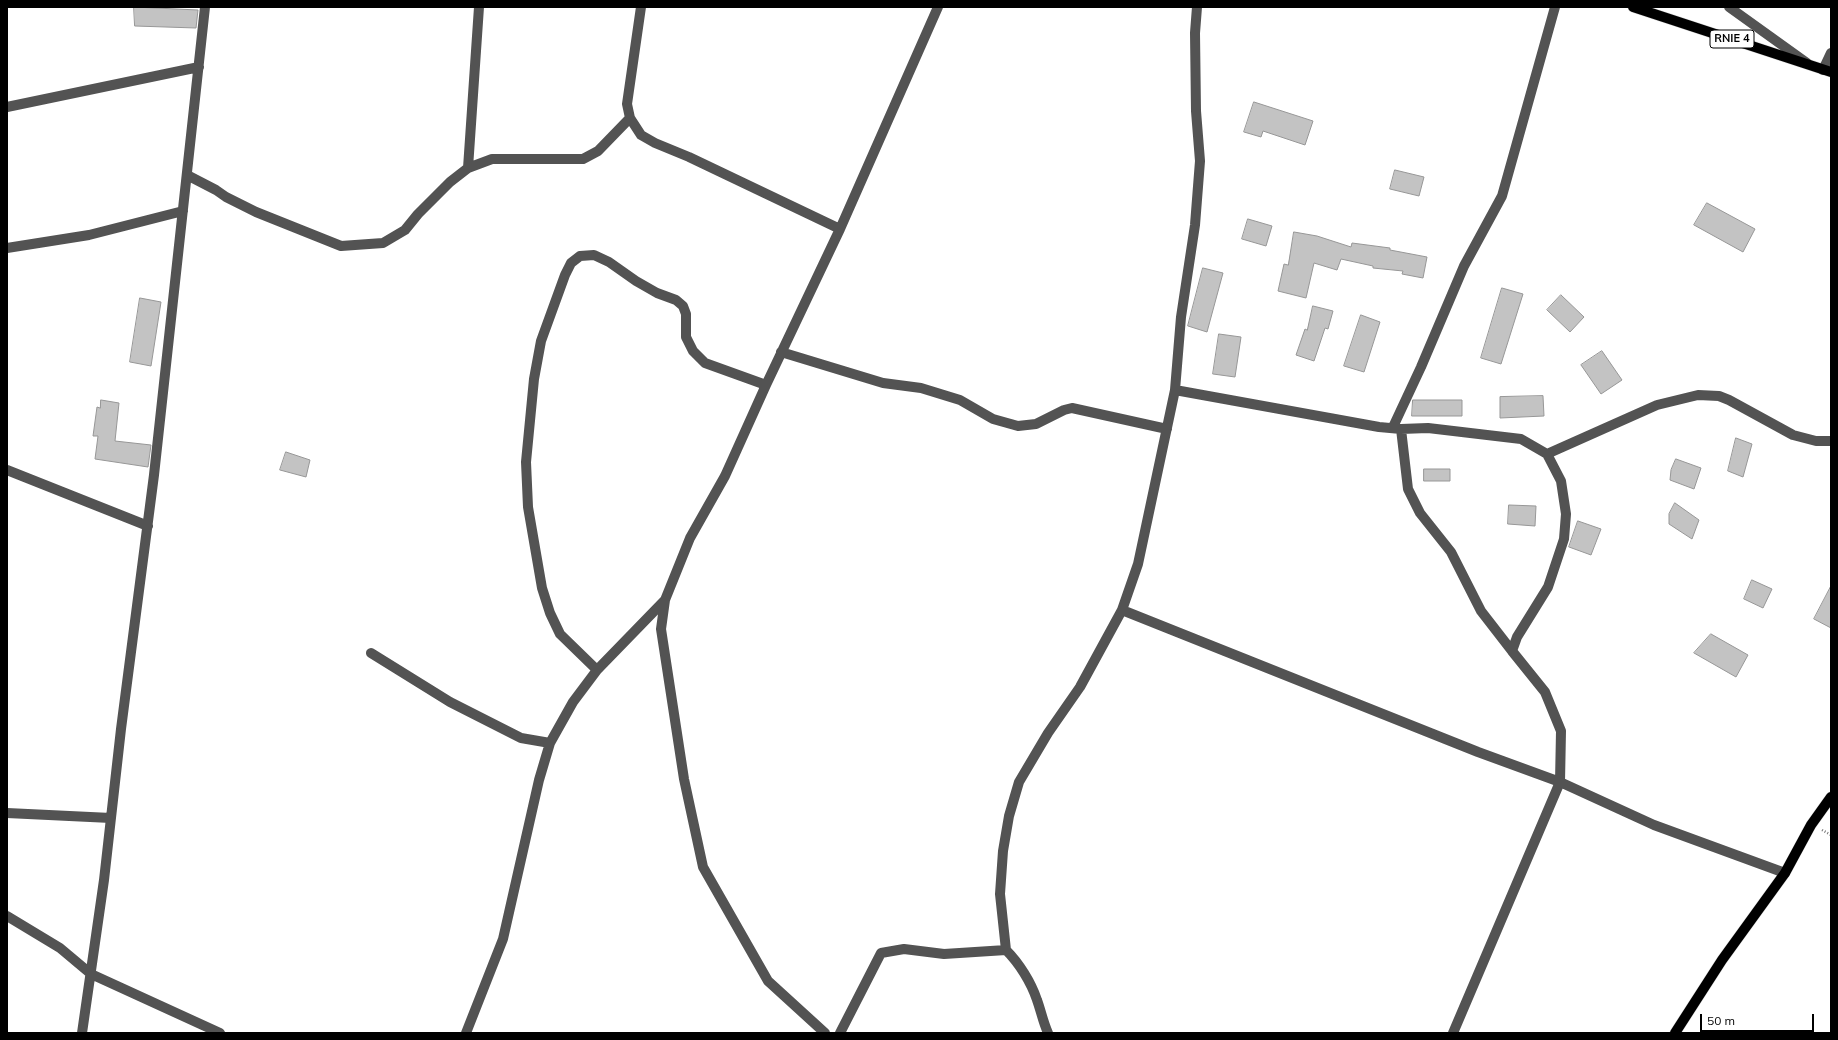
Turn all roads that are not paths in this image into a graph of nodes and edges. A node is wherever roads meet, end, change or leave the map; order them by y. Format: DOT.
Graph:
graph roads {
  1 [pos="205,7"];
  2 [pos="479,7"];
  3 [pos="640,7"];
  4 [pos="938,7"];
  5 [pos="1197,7"];
  6 [pos="1555,7"];
  7 [pos="1634,7"];
  8 [pos="1729,7"];
  9 [pos="1831,53"];
  10 [pos="1807,63"];
  11 [pos="199,67"];
  12 [pos="1827,71"];
  13 [pos="7,107"];
  14 [pos="630,118"];
  15 [pos="468,168"];
  16 [pos="187,175"];
  17 [pos="183,211"];
  18 [pos="840,229"];
  19 [pos="7,248"];
  20 [pos="782,352"];
  21 [pos="766,385"];
  22 [pos="1175,390"];
  23 [pos="1397,428"];
  24 [pos="1167,429"];
  25 [pos="1831,441"];
  26 [pos="1547,454"];
  27 [pos="7,470"];
  28 [pos="148,526"];
  29 [pos="665,600"];
  30 [pos="1122,610"];
  31 [pos="1512,651"];
  32 [pos="371,653"];
  33 [pos="597,670"];
  34 [pos="550,742"];
  35 [pos="1560,782"];
  36 [pos="1830,799"];
  37 [pos="7,813"];
  38 [pos="111,818"];
  39 [pos="1785,873"];
  40 [pos="7,916"];
  41 [pos="1006,950"];
  42 [pos="91,974"];
  43 [pos="82,1033"];
  44 [pos="220,1033"];
  45 [pos="466,1033"];
  46 [pos="824,1033"];
  47 [pos="840,1033"];
  48 [pos="1048,1033"];
  49 [pos="1453,1033"];
  50 [pos="1675,1033"];
  1 -- 11 [label="street"];
  2 -- 15 [label="street"];
  3 -- 14 [label="street"];
  4 -- 18 [label="street"];
  5 -- 22 [label="street"];
  6 -- 23 [label="street"];
  7 -- 10 [label="main road, RNIE 4"];
  8 -- 10 [label="street"];
  9 -- 12 [label="street"];
  10 -- 12 [label="main road, RNIE 4"];
  11 -- 13 [label="street"];
  11 -- 16 [label="street"];
  14 -- 15 [label="street"];
  14 -- 18 [label="street"];
  15 -- 16 [label="street"];
  16 -- 17 [label="street"];
  17 -- 19 [label="street"];
  17 -- 28 [label="street"];
  18 -- 20 [label="street"];
  20 -- 21 [label="street"];
  20 -- 24 [label="street"];
  21 -- 29 [label="street"];
  21 -- 33 [label="street"];
  22 -- 23 [label="street"];
  22 -- 24 [label="street"];
  23 -- 26 [label="street"];
  23 -- 31 [label="street"];
  24 -- 30 [label="street"];
  25 -- 26 [label="street"];
  26 -- 31 [label="street"];
  27 -- 28 [label="street"];
  28 -- 38 [label="street"];
  29 -- 33 [label="street"];
  29 -- 46 [label="street"];
  30 -- 35 [label="street"];
  30 -- 41 [label="street"];
  31 -- 35 [label="street"];
  32 -- 34 [label="street"];
  33 -- 34 [label="street"];
  34 -- 45 [label="street"];
  35 -- 39 [label="street"];
  35 -- 49 [label="street"];
  36 -- 39 [label="main road"];
  37 -- 38 [label="street"];
  38 -- 42 [label="street"];
  39 -- 50 [label="main road"];
  40 -- 42 [label="street"];
  41 -- 47 [label="street"];
  41 -- 48 [label="street"];
  42 -- 43 [label="street"];
  42 -- 44 [label="street"];
}
